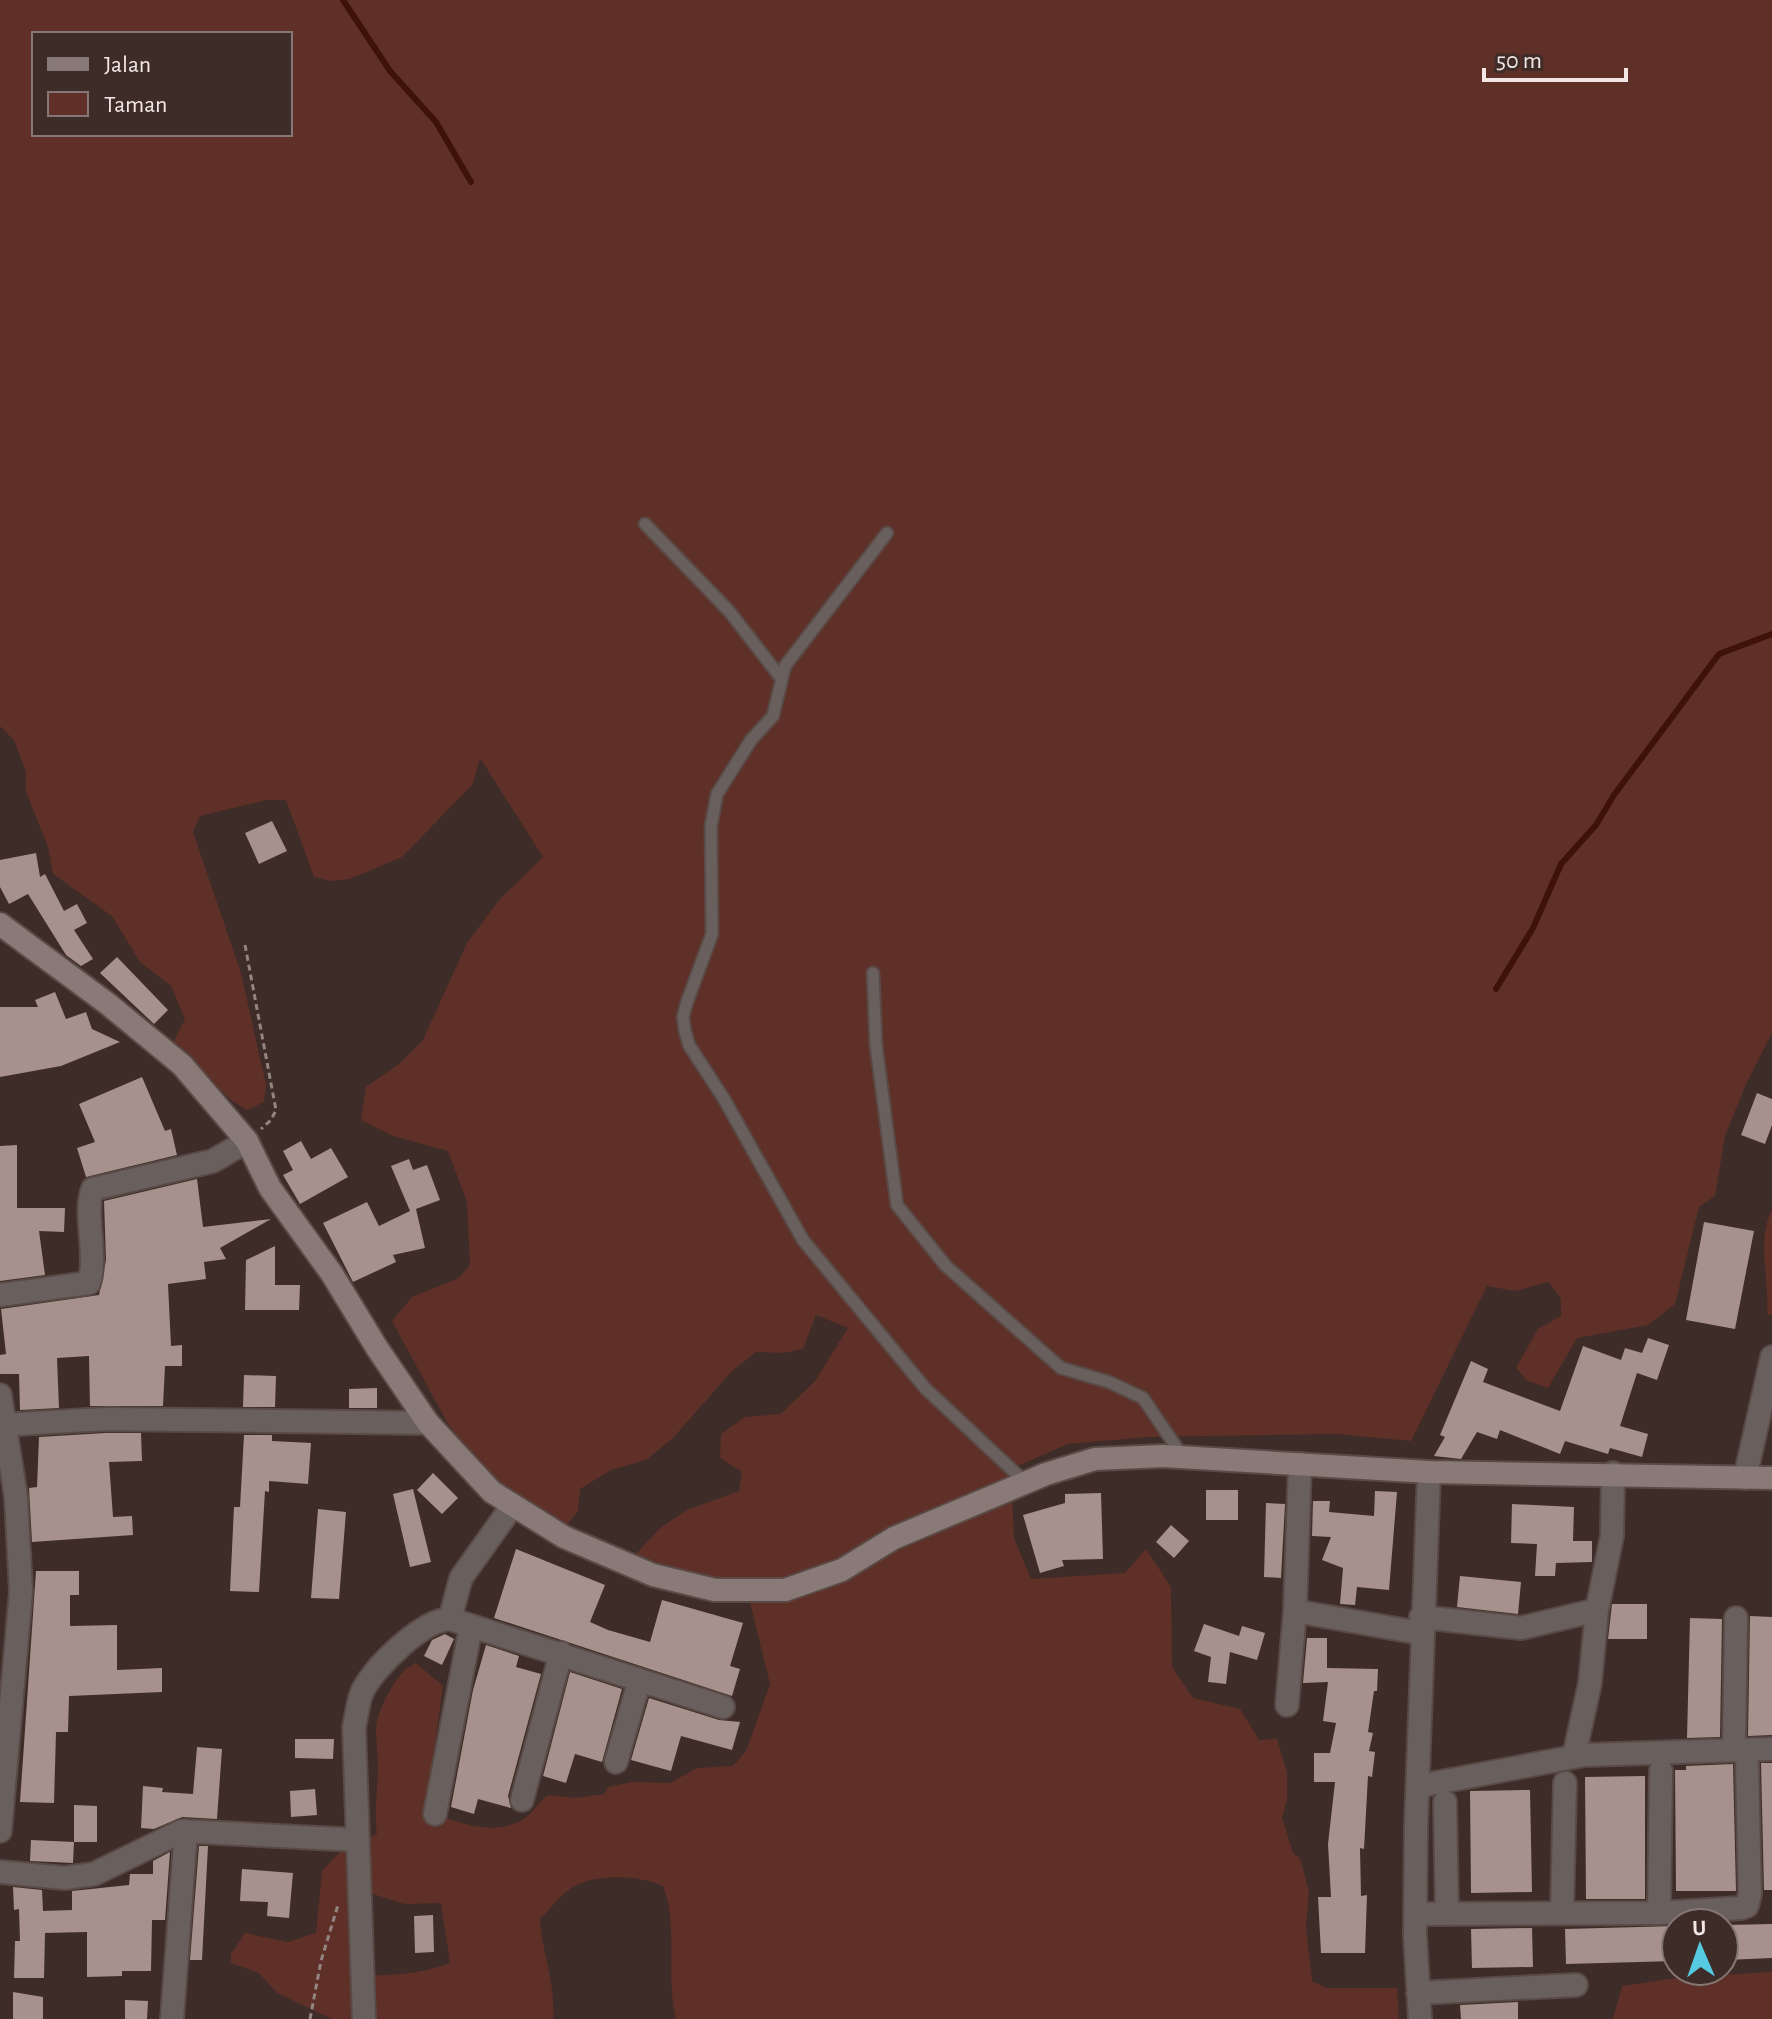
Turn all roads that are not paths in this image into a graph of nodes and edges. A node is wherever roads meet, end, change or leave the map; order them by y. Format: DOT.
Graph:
graph roads {
  1 [pos="645,524"];
  2 [pos="887,533"];
  3 [pos="781,678"];
  4 [pos="0,924"];
  5 [pos="873,973"];
  6 [pos="247,1141"];
  7 [pos="0,1295"];
  8 [pos="1772,1357"];
  9 [pos="0,1395"];
  10 [pos="428,1423"];
  11 [pos="2,1425"];
  12 [pos="1183,1457"];
  13 [pos="1300,1464"];
  14 [pos="1429,1472"];
  15 [pos="1613,1473"];
  16 [pos="1745,1478"];
  17 [pos="1772,1478"];
  18 [pos="1025,1483"];
  19 [pos="513,1505"];
  20 [pos="1597,1610"];
  21 [pos="1295,1611"];
  22 [pos="1736,1618"];
  23 [pos="460,1623"];
  24 [pos="1421,1625"];
  25 [pos="561,1653"];
  26 [pos="639,1682"];
  27 [pos="1287,1705"];
  28 [pos="723,1707"];
  29 [pos="1772,1749"];
  30 [pos="1574,1756"];
  31 [pos="1741,1756"];
  32 [pos="616,1762"];
  33 [pos="1661,1771"];
  34 [pos="1565,1783"];
  35 [pos="1419,1786"];
  36 [pos="522,1800"];
  37 [pos="1445,1802"];
  38 [pos="435,1814"];
  39 [pos="0,1831"];
  40 [pos="186,1831"];
  41 [pos="358,1840"];
  42 [pos="0,1872"];
  43 [pos="1562,1912"];
  44 [pos="1447,1913"];
  45 [pos="1659,1913"];
  46 [pos="1417,1914"];
  47 [pos="1576,1985"];
  48 [pos="1418,1993"];
  49 [pos="172,2019"];
  50 [pos="364,2019"];
  51 [pos="1420,2019"];
  1 -- 3 [label="lane"];
  2 -- 3 [label="lane"];
  3 -- 18 [label="lane"];
  4 -- 6 [label="main road"];
  5 -- 12 [label="lane"];
  6 -- 7 [label="street"];
  6 -- 10 [label="main road"];
  8 -- 16 [label="street"];
  9 -- 11 [label="street"];
  10 -- 11 [label="street"];
  10 -- 19 [label="main road"];
  11 -- 39 [label="street"];
  12 -- 13 [label="main road"];
  12 -- 18 [label="main road"];
  13 -- 14 [label="main road"];
  13 -- 21 [label="street"];
  14 -- 15 [label="main road"];
  14 -- 24 [label="street"];
  15 -- 16 [label="main road"];
  15 -- 20 [label="street"];
  16 -- 17 [label="main road"];
  18 -- 19 [label="main road"];
  19 -- 23 [label="street"];
  20 -- 24 [label="street"];
  20 -- 30 [label="street"];
  21 -- 24 [label="street"];
  21 -- 27 [label="street"];
  22 -- 31 [label="street"];
  23 -- 25 [label="street"];
  23 -- 38 [label="street"];
  23 -- 41 [label="street"];
  24 -- 35 [label="street"];
  25 -- 26 [label="street"];
  25 -- 36 [label="street"];
  26 -- 28 [label="street"];
  26 -- 32 [label="street"];
  29 -- 31 [label="street"];
  30 -- 31 [label="street"];
  30 -- 35 [label="street"];
  31 -- 45 [label="street"];
  33 -- 45 [label="street"];
  34 -- 43 [label="street"];
  35 -- 46 [label="street"];
  37 -- 44 [label="street"];
  40 -- 41 [label="street"];
  40 -- 42 [label="street"];
  40 -- 49 [label="street"];
  41 -- 50 [label="street"];
  43 -- 44 [label="street"];
  43 -- 45 [label="street"];
  44 -- 46 [label="street"];
  46 -- 48 [label="street"];
  47 -- 48 [label="street"];
  48 -- 51 [label="street"];
}
